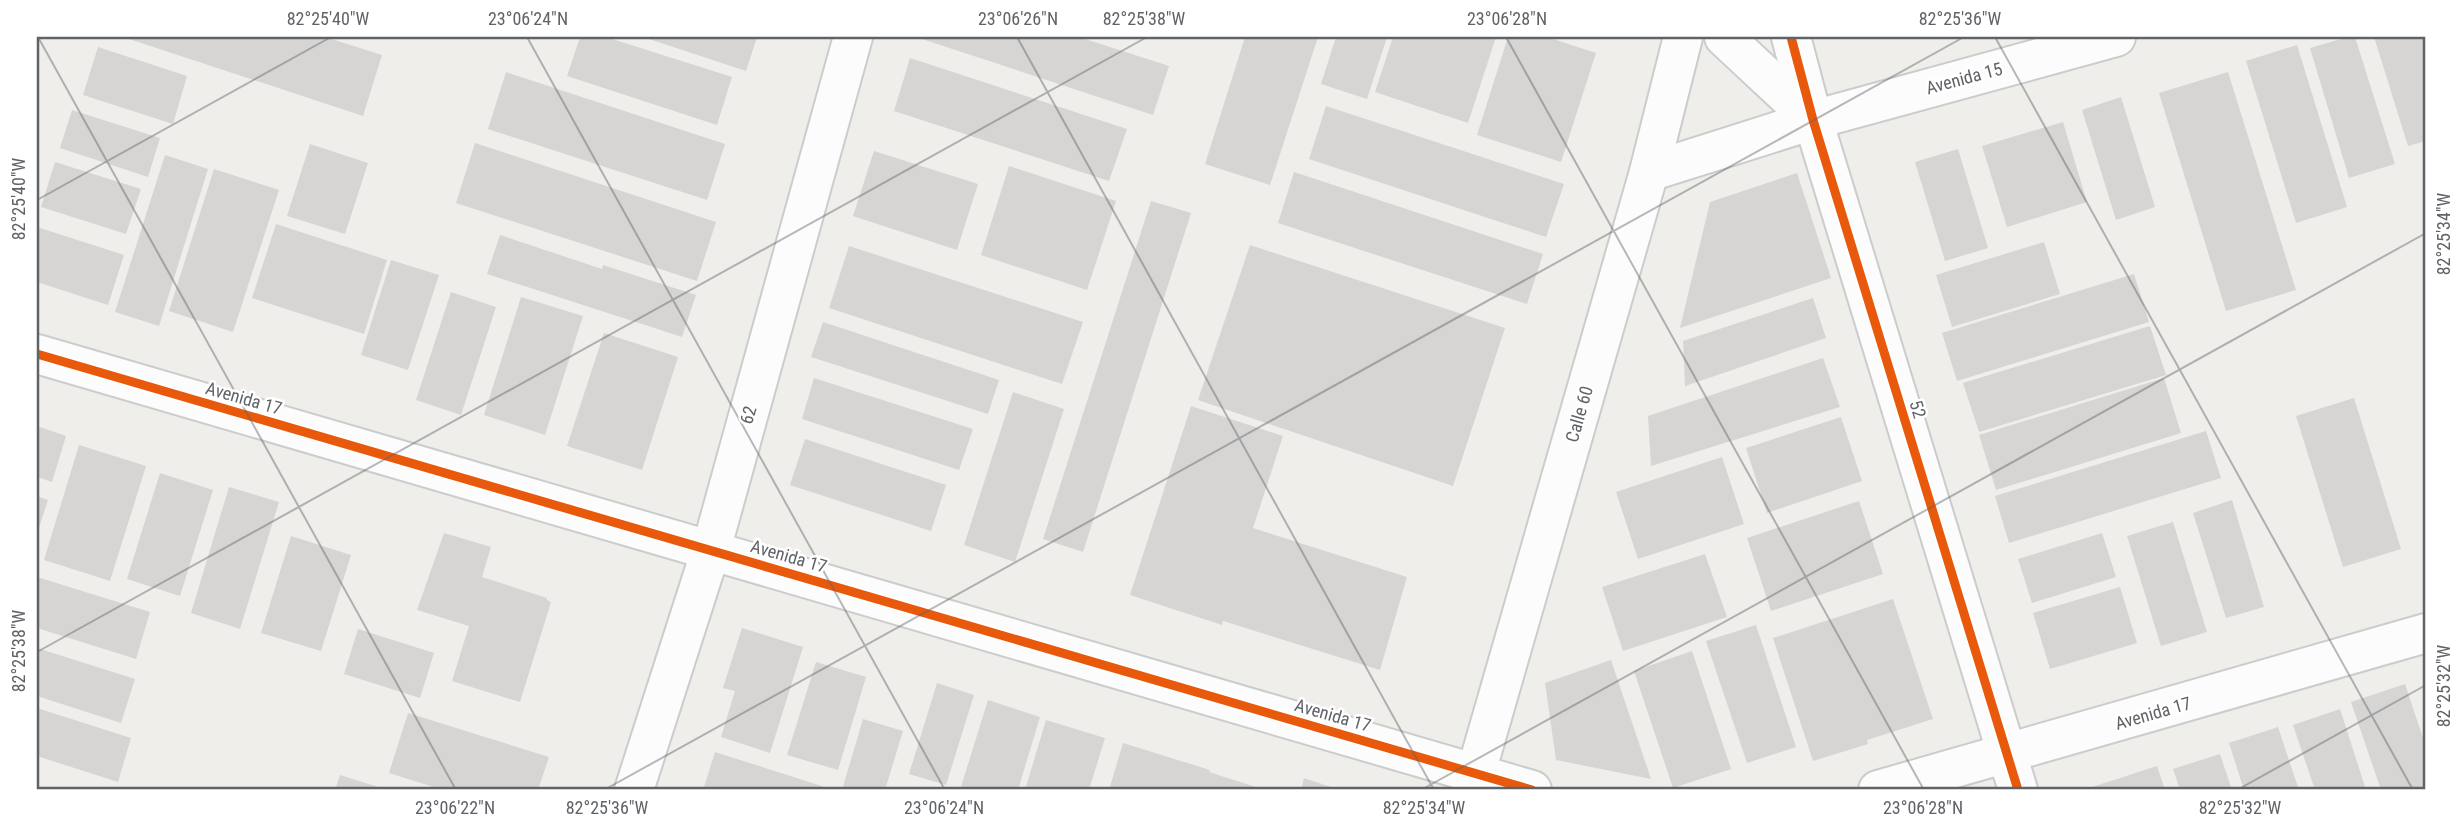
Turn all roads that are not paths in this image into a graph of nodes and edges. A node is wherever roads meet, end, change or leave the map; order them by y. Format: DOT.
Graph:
graph roads {
  1 [pos="853,37"];
  2 [pos="1683,37"];
  3 [pos="1724,37"];
  4 [pos="1791,37"];
  5 [pos="2116,37"];
  6 [pos="1813,120"];
  7 [pos="1649,173"];
  8 [pos="37,354"];
  9 [pos="711,550"];
  10 [pos="2426,633"];
  11 [pos="2013,773"];
  12 [pos="1474,782"];
  13 [pos="634,790"];
  14 [pos="1532,790"];
  15 [pos="1878,790"];
  1 -- 9 [label="street, 62"];
  2 -- 7 [label="street, Calle 60"];
  3 -- 6 [label="street"];
  4 -- 6 [label="street, 52"];
  5 -- 6 [label="street, Avenida 15"];
  6 -- 7 [label="street, Avenida 15"];
  6 -- 11 [label="street, 52"];
  7 -- 12 [label="street, Calle 60"];
  8 -- 9 [label="street, Avenida 17"];
  9 -- 12 [label="street, Avenida 17"];
  9 -- 13 [label="street, 62"];
  10 -- 11 [label="street, Avenida 17"];
  11 -- 15 [label="street, Avenida 17"];
  12 -- 14 [label="street, Avenida 17"];
}
